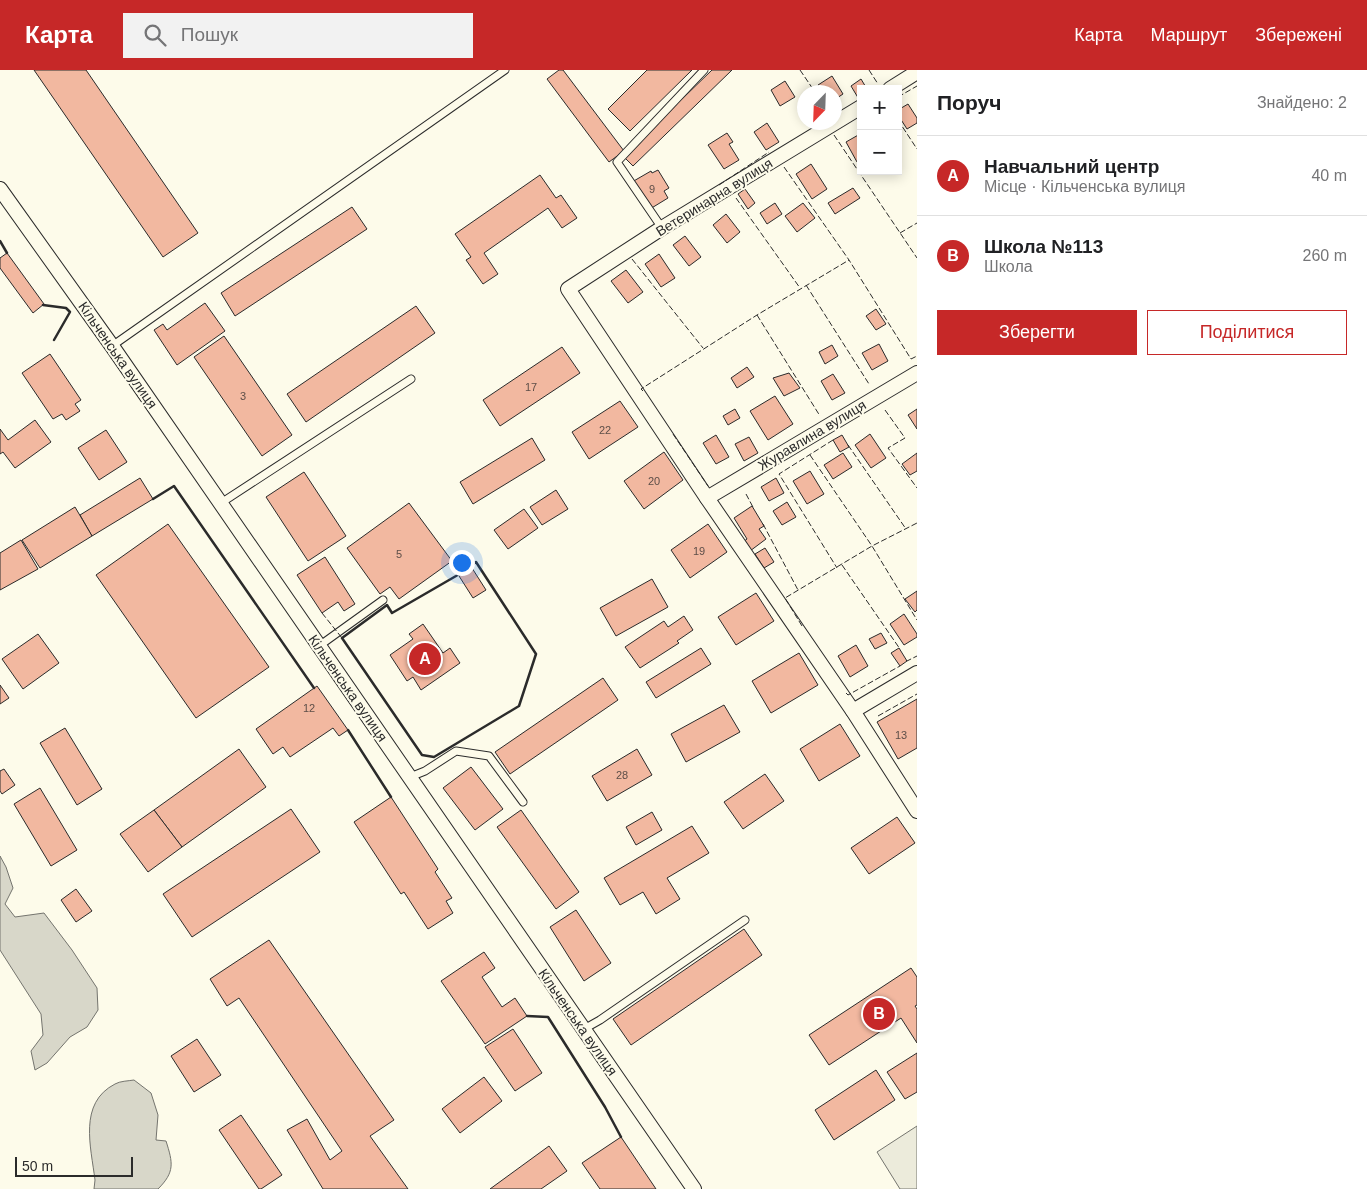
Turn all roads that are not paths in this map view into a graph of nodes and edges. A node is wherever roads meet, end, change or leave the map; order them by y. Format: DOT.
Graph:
graph roads {
  1 [pos="505,70"];
  2 [pos="704,70"];
  3 [pos="917,72"];
  4 [pos="896,85"];
  5 [pos="857,108"];
  6 [pos="0,189"];
  7 [pos="662,228"];
  8 [pos="112,346"];
  9 [pos="917,372"];
  10 [pos="411,379"];
  11 [pos="707,498"];
  12 [pos="221,503"];
  13 [pos="384,600"];
  14 [pos="319,646"];
  15 [pos="917,673"];
  16 [pos="852,711"];
  17 [pos="410,777"];
  18 [pos="523,802"];
  19 [pos="917,811"];
  20 [pos="745,920"];
  21 [pos="584,1030"];
  22 [pos="694,1189"];
  1 -- 8 [label="lane"];
  2 -- 7 [label="lane"];
  3 -- 4 [label="street"];
  5 -- 7 [label="street, Ветеринарна вулиця"];
  6 -- 8 [label="street, Кільченська вулиця"];
  7 -- 11 [label="street, Ветеринарна вулиця"];
  8 -- 12 [label="street, Кільченська вулиця"];
  9 -- 11 [label="street, Журавлина вулиця"];
  10 -- 12 [label="lane"];
  11 -- 16 [label="street"];
  12 -- 14 [label="street, Кільченська вулиця"];
  13 -- 14 [label="lane"];
  14 -- 17 [label="street, Кільченська вулиця"];
  15 -- 16 [label="street"];
  16 -- 19 [label="street"];
  17 -- 18 [label="lane"];
  17 -- 21 [label="street, Кільченська вулиця"];
  20 -- 21 [label="lane"];
  21 -- 22 [label="street, Кільченська вулиця"];
}
